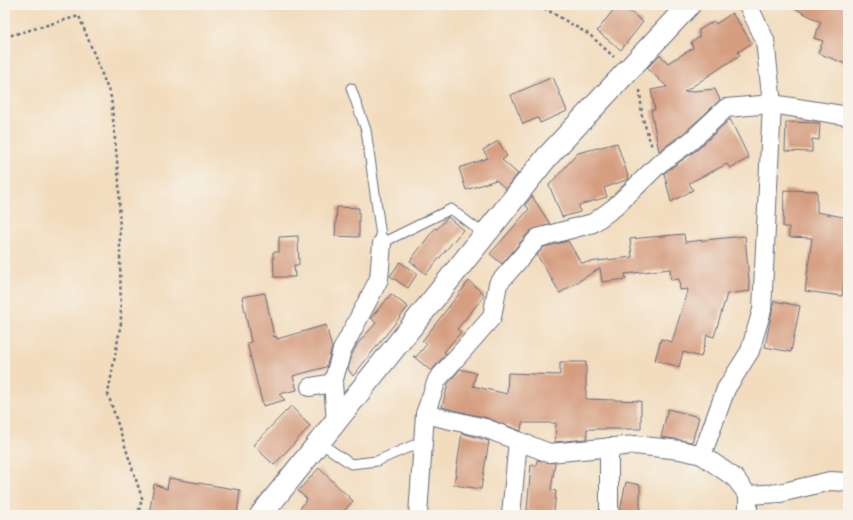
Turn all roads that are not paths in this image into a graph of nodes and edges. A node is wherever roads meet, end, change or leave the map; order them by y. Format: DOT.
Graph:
graph roads {
  1 [pos="689,5"];
  2 [pos="748,5"];
  3 [pos="351,88"];
  4 [pos="772,104"];
  5 [pos="848,116"];
  6 [pos="485,235"];
  7 [pos="382,243"];
  8 [pos="332,383"];
  9 [pos="310,387"];
  10 [pos="425,414"];
  11 [pos="336,422"];
  12 [pos="518,441"];
  13 [pos="319,442"];
  14 [pos="423,442"];
  15 [pos="609,447"];
  16 [pos="702,455"];
  17 [pos="848,482"];
  18 [pos="748,496"];
  19 [pos="609,511"];
  20 [pos="261,515"];
  21 [pos="418,515"];
  22 [pos="511,515"];
  23 [pos="748,515"];
  1 -- 6 [label="street"];
  2 -- 4 [label="street"];
  3 -- 7 [label="lane"];
  4 -- 5 [label="street"];
  4 -- 10 [label="street"];
  4 -- 16 [label="street"];
  6 -- 7 [label="lane"];
  6 -- 11 [label="street"];
  7 -- 8 [label="street"];
  8 -- 9 [label="street"];
  8 -- 11 [label="street"];
  10 -- 12 [label="street"];
  10 -- 14 [label="street"];
  11 -- 13 [label="street"];
  12 -- 15 [label="street"];
  12 -- 22 [label="street"];
  13 -- 14 [label="lane"];
  13 -- 20 [label="street"];
  14 -- 21 [label="street"];
  15 -- 16 [label="street"];
  15 -- 19 [label="street"];
  16 -- 18 [label="street"];
  17 -- 18 [label="street"];
  18 -- 23 [label="street"];
}
